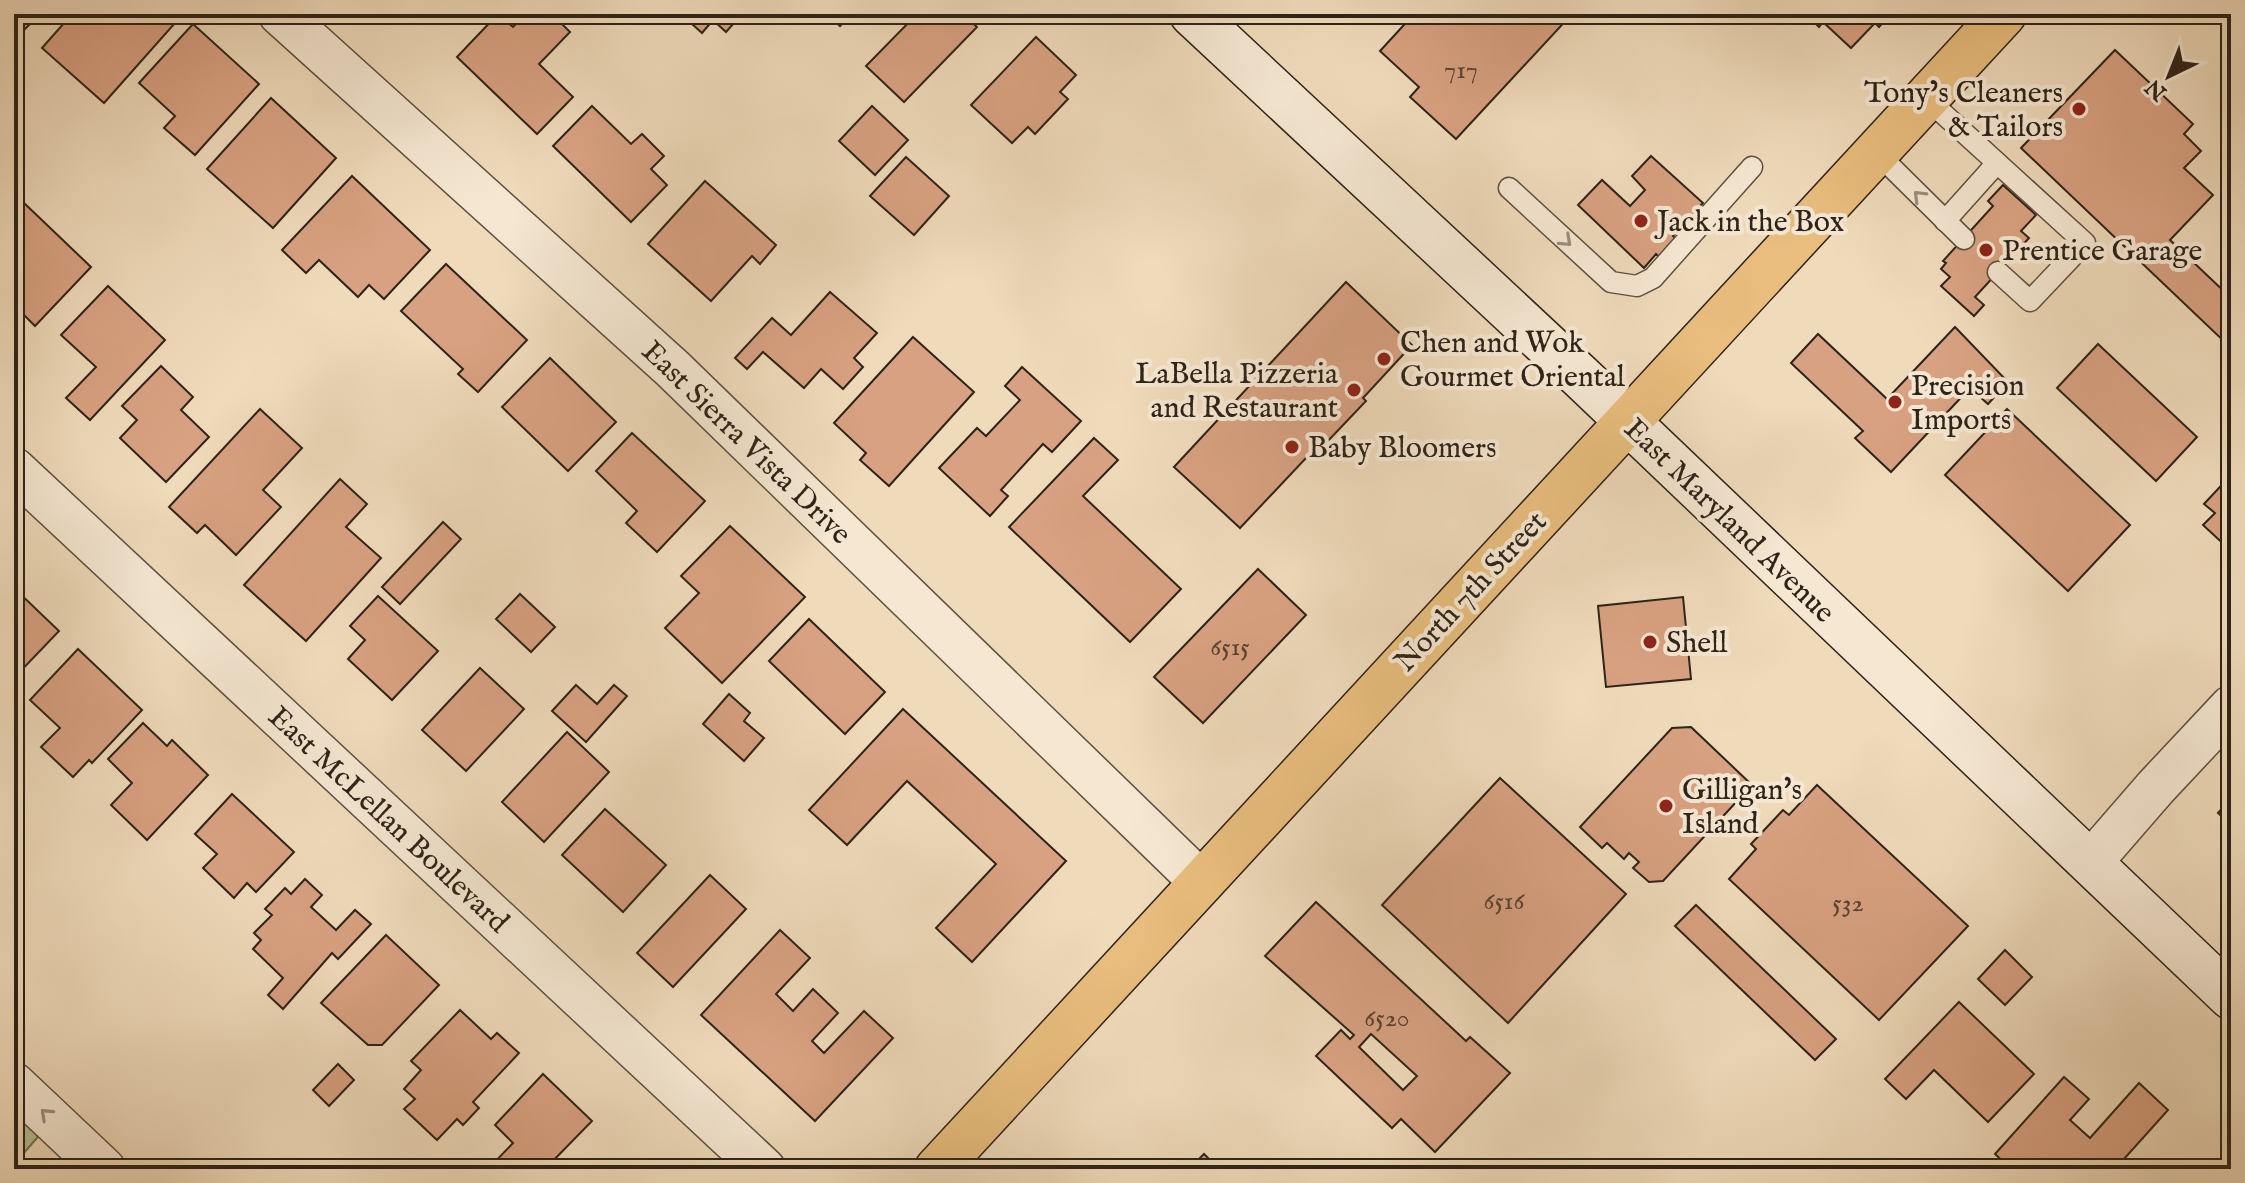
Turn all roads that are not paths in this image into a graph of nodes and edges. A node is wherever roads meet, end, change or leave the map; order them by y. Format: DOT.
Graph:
graph roads {
  1 [pos="280,14"];
  2 [pos="1192,14"];
  3 [pos="2004,14"];
  4 [pos="1926,98"];
  5 [pos="1876,152"];
  6 [pos="1997,163"];
  7 [pos="1752,167"];
  8 [pos="1509,188"];
  9 [pos="1945,221"];
  10 [pos="1964,239"];
  11 [pos="1998,272"];
  12 [pos="1626,420"];
  13 [pos="14,469"];
  14 [pos="2231,707"];
  15 [pos="2090,863"];
  16 [pos="1202,883"];
  17 [pos="2231,997"];
  18 [pos="14,1084"];
  19 [pos="79,1161"];
  20 [pos="764,1169"];
  21 [pos="937,1169"];
  1 -- 16 [label="street, East Sierra Vista Drive"];
  2 -- 12 [label="street, East Maryland Avenue"];
  3 -- 4 [label="main road, North 7th Street"];
  4 -- 5 [label="main road, North 7th Street"];
  4 -- 6 [label="lane"];
  9 -- 5 [label="lane, one-way"];
  5 -- 12 [label="main road, North 7th Street"];
  6 -- 9 [label="lane"];
  6 -- 11 [label="lane"];
  8 -- 7 [label="lane, one-way"];
  9 -- 10 [label="lane"];
  12 -- 15 [label="street, East Maryland Avenue"];
  12 -- 16 [label="main road, North 7th Street"];
  13 -- 20 [label="street, East McLellan Boulevard"];
  14 -- 15 [label="street"];
  15 -- 17 [label="street, East Maryland Avenue"];
  16 -- 21 [label="main road, North 7th Street"];
  19 -- 18 [label="street, one-way"];
}
